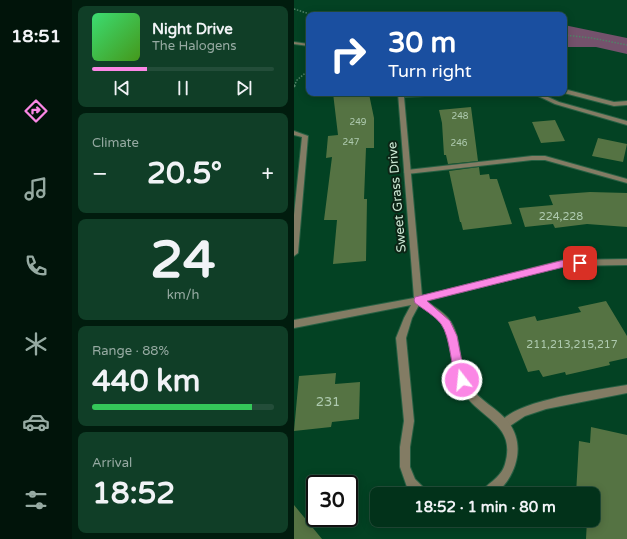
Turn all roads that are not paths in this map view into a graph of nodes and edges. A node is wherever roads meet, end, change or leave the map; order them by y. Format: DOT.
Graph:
graph roads {
  1 [pos="294,44"];
  2 [pos="306,45"];
  3 [pos="567,92"];
  4 [pos="401,96"];
  5 [pos="542,96"];
  6 [pos="627,103"];
  7 [pos="627,123"];
  8 [pos="294,133"];
  9 [pos="407,172"];
  10 [pos="627,181"];
  11 [pos="296,216"];
  12 [pos="294,253"];
  13 [pos="627,262"];
  14 [pos="418,300"];
  15 [pos="294,324"];
  16 [pos="627,389"];
  17 [pos="504,425"];
  18 [pos="416,487"];
  19 [pos="494,487"];
  1 -- 2 [label="street"];
  3 -- 6 [label="street"];
  4 -- 9 [label="street, Sweet Grass Drive"];
  5 -- 7 [label="street"];
  8 -- 11 [label="street"];
  9 -- 10 [label="street"];
  9 -- 14 [label="street, Sweet Grass Drive"];
  11 -- 12 [label="street"];
  13 -- 14 [label="street"];
  14 -- 15 [label="street"];
  14 -- 17 [label="street"];
  14 -- 18 [label="street"];
  16 -- 17 [label="street"];
  17 -- 19 [label="street"];
}
